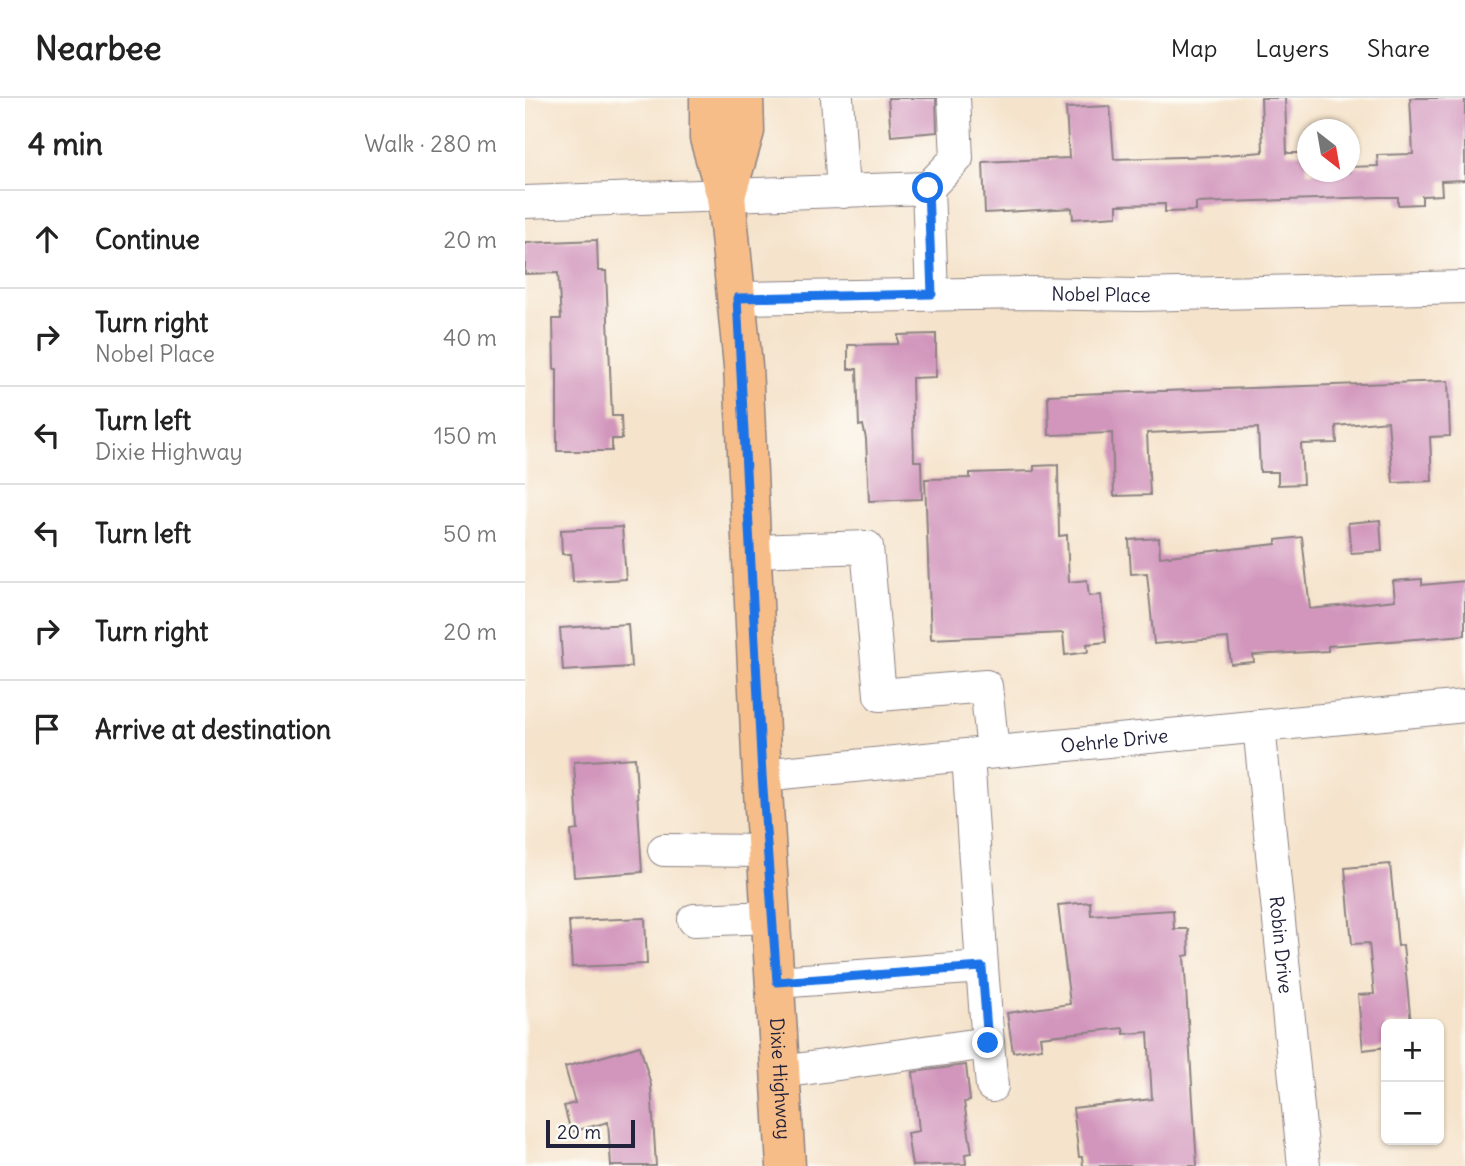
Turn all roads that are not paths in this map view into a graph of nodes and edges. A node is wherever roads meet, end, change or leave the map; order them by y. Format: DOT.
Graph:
graph roads {
  1 [pos="709,98"];
  2 [pos="744,98"];
  3 [pos="838,98"];
  4 [pos="954,98"];
  5 [pos="928,188"];
  6 [pos="843,192"];
  7 [pos="726,196"];
  8 [pos="525,202"];
  9 [pos="1465,287"];
  10 [pos="932,294"];
  11 [pos="737,298"];
  12 [pos="752,551"];
  13 [pos="1465,706"];
  14 [pos="1259,726"];
  15 [pos="980,753"];
  16 [pos="762,775"];
  17 [pos="664,850"];
  18 [pos="768,851"];
  19 [pos="773,917"];
  20 [pos="694,920"];
  21 [pos="982,967"];
  22 [pos="777,982"];
  23 [pos="988,1043"];
  24 [pos="781,1072"];
  25 [pos="992,1086"];
  26 [pos="786,1166"];
  27 [pos="1304,1166"];
  1 -- 7 [label="main road, Dixie Highway"];
  2 -- 7 [label="main road, Dixie Highway"];
  3 -- 6 [label="street"];
  4 -- 5 [label="street"];
  5 -- 6 [label="street"];
  5 -- 10 [label="street"];
  6 -- 7 [label="street"];
  7 -- 8 [label="street"];
  7 -- 11 [label="main road, Dixie Highway"];
  9 -- 10 [label="street, Nobel Place"];
  10 -- 11 [label="street, Nobel Place"];
  11 -- 12 [label="main road, Dixie Highway"];
  12 -- 15 [label="street"];
  12 -- 16 [label="main road, Dixie Highway"];
  13 -- 14 [label="street, Oehrle Drive"];
  14 -- 15 [label="street, Oehrle Drive"];
  14 -- 27 [label="street, Robin Drive"];
  15 -- 16 [label="street, Oehrle Drive"];
  15 -- 21 [label="street"];
  16 -- 18 [label="main road, Dixie Highway"];
  17 -- 18 [label="street"];
  18 -- 19 [label="main road, Dixie Highway"];
  19 -- 20 [label="street"];
  19 -- 22 [label="main road, Dixie Highway"];
  21 -- 22 [label="street"];
  21 -- 23 [label="street"];
  22 -- 24 [label="main road, Dixie Highway"];
  23 -- 24 [label="street"];
  23 -- 25 [label="street"];
  24 -- 26 [label="main road, Dixie Highway"];
}
